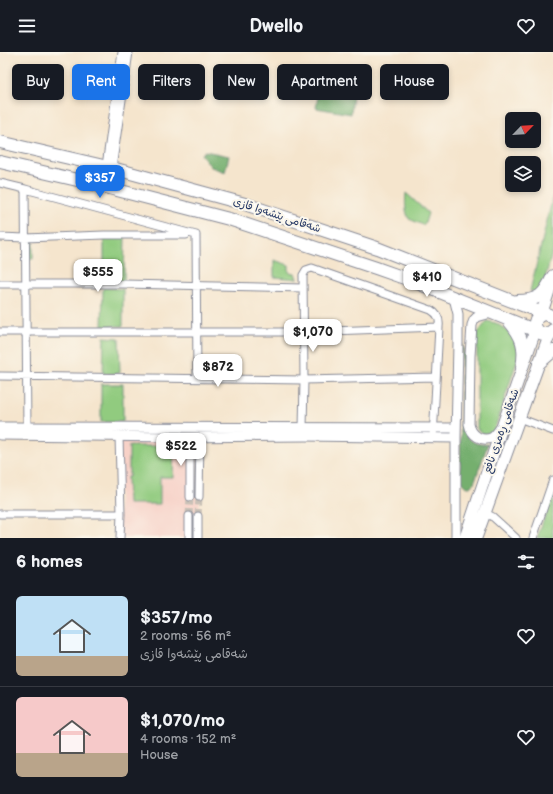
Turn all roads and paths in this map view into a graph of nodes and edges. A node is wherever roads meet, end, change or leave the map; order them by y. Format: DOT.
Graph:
graph roads {
  1 [pos="122,52"];
  2 [pos="128,52"];
  3 [pos="0,142"];
  4 [pos="0,162"];
  5 [pos="109,167"];
  6 [pos="0,183"];
  7 [pos="0,187"];
  8 [pos="21,188"];
  9 [pos="196,235"];
  10 [pos="0,237"];
  11 [pos="25,238"];
  12 [pos="553,277"];
  13 [pos="25,283"];
  14 [pos="0,284"];
  15 [pos="196,286"];
  16 [pos="303,288"];
  17 [pos="454,298"];
  18 [pos="510,300"];
  19 [pos="491,313"];
  20 [pos="508,320"];
  21 [pos="545,325"];
  22 [pos="440,327"];
  23 [pos="0,332"];
  24 [pos="26,332"];
  25 [pos="196,332"];
  26 [pos="304,332"];
  27 [pos="458,343"];
  28 [pos="553,351"];
  29 [pos="528,352"];
  30 [pos="470,356"];
  31 [pos="540,360"];
  32 [pos="522,367"];
  33 [pos="0,376"];
  34 [pos="27,376"];
  35 [pos="436,377"];
  36 [pos="197,378"];
  37 [pos="304,380"];
  38 [pos="519,418"];
  39 [pos="504,422"];
  40 [pos="0,428"];
  41 [pos="303,428"];
  42 [pos="433,428"];
  43 [pos="456,428"];
  44 [pos="27,431"];
  45 [pos="553,431"];
  46 [pos="164,432"];
  47 [pos="216,433"];
  48 [pos="0,435"];
  49 [pos="119,436"];
  50 [pos="195,437"];
  51 [pos="433,438"];
  52 [pos="456,438"];
  53 [pos="553,480"];
  54 [pos="190,496"];
  55 [pos="199,497"];
  56 [pos="485,513"];
  57 [pos="0,514"];
  58 [pos="121,514"];
  59 [pos="190,516"];
  60 [pos="198,516"];
  61 [pos="120,538"];
  62 [pos="189,538"];
  63 [pos="198,538"];
  64 [pos="456,538"];
  65 [pos="465,538"];
  66 [pos="476,538"];
  67 [pos="516,538"];
  68 [pos="533,538"];
  1 -- 5 [label="street"];
  2 -- 5 [label="street"];
  3 -- 5 [label="highway, شەقامی پێشەوا قازی"];
  4 -- 17 [label="highway, شەقامی پێشەوا قازی"];
  5 -- 18 [label="highway, شەقامی پێشەوا قازی"];
  6 -- 8 [label="street"];
  7 -- 8 [label="street"];
  8 -- 9 [label="street"];
  8 -- 11 [label="street"];
  9 -- 11 [label="street"];
  9 -- 15 [label="street"];
  10 -- 11 [label="street"];
  11 -- 13 [label="street"];
  12 -- 18 [label="highway"];
  12 -- 21 [label="main road"];
  13 -- 14 [label="street"];
  13 -- 15 [label="street"];
  13 -- 24 [label="street"];
  15 -- 16 [label="street"];
  15 -- 25 [label="street"];
  16 -- 22 [label="street"];
  16 -- 26 [label="street"];
  17 -- 19 [label="highway, شەقامی پێشەوا قازی"];
  17 -- 27 [label="street"];
  18 -- 21 [label="highway, شەقامی پێشەوا قازی"];
  19 -- 20 [label="highway, شەقامی پێشەوا قازی"];
  19 -- 30 [label="street"];
  20 -- 21 [label="highway, شەقامی پێشەوا قازی"];
  20 -- 32 [label="highway"];
  21 -- 29 [label="main road, شەقامی ڕەمزی نافع"];
  21 -- 31 [label="main road, شەقامی ڕەمزی نافع"];
  22 -- 26 [label="street"];
  22 -- 35 [label="street"];
  23 -- 24 [label="street"];
  24 -- 25 [label="street"];
  24 -- 34 [label="street"];
  25 -- 26 [label="street"];
  25 -- 36 [label="street"];
  26 -- 37 [label="street"];
  27 -- 30 [label="street"];
  27 -- 43 [label="street"];
  28 -- 31 [label="highway"];
  29 -- 31 [label="main road"];
  29 -- 32 [label="main road, شەقامی ڕەمزی نافع"];
  30 -- 39 [label="street"];
  31 -- 38 [label="main road, شەقامی ڕەمزی نافع"];
  32 -- 39 [label="main road, شەقامی ڕەمزی نافع"];
  33 -- 34 [label="street"];
  34 -- 36 [label="street"];
  34 -- 44 [label="street"];
  35 -- 37 [label="street"];
  35 -- 42 [label="street"];
  36 -- 37 [label="street"];
  37 -- 41 [label="street"];
  38 -- 45 [label="street"];
  38 -- 56 [label="main road, شەقامی ڕەمزی نافع"];
  39 -- 65 [label="main road, شەقامی ڕەمزی نافع"];
  40 -- 44 [label="street"];
  41 -- 42 [label="street"];
  41 -- 47 [label="street"];
  42 -- 43 [label="street"];
  42 -- 51 [label="street"];
  43 -- 52 [label="street"];
  44 -- 46 [label="street"];
  44 -- 48 [label="street"];
  44 -- 49 [label="street"];
  46 -- 47 [label="street"];
  46 -- 49 [label="street"];
  46 -- 50 [label="street"];
  47 -- 50 [label="street"];
  47 -- 51 [label="street"];
  49 -- 58 [label="street"];
  50 -- 54 [label="street"];
  50 -- 55 [label="street"];
  51 -- 52 [label="street"];
  52 -- 64 [label="street"];
  53 -- 68 [label="street"];
  56 -- 66 [label="main road, شەقامی ڕەمزی نافع"];
  56 -- 67 [label="street"];
  57 -- 58 [label="street"];
  58 -- 61 [label="street"];
  59 -- 62 [label="street"];
  60 -- 63 [label="street"];
}
